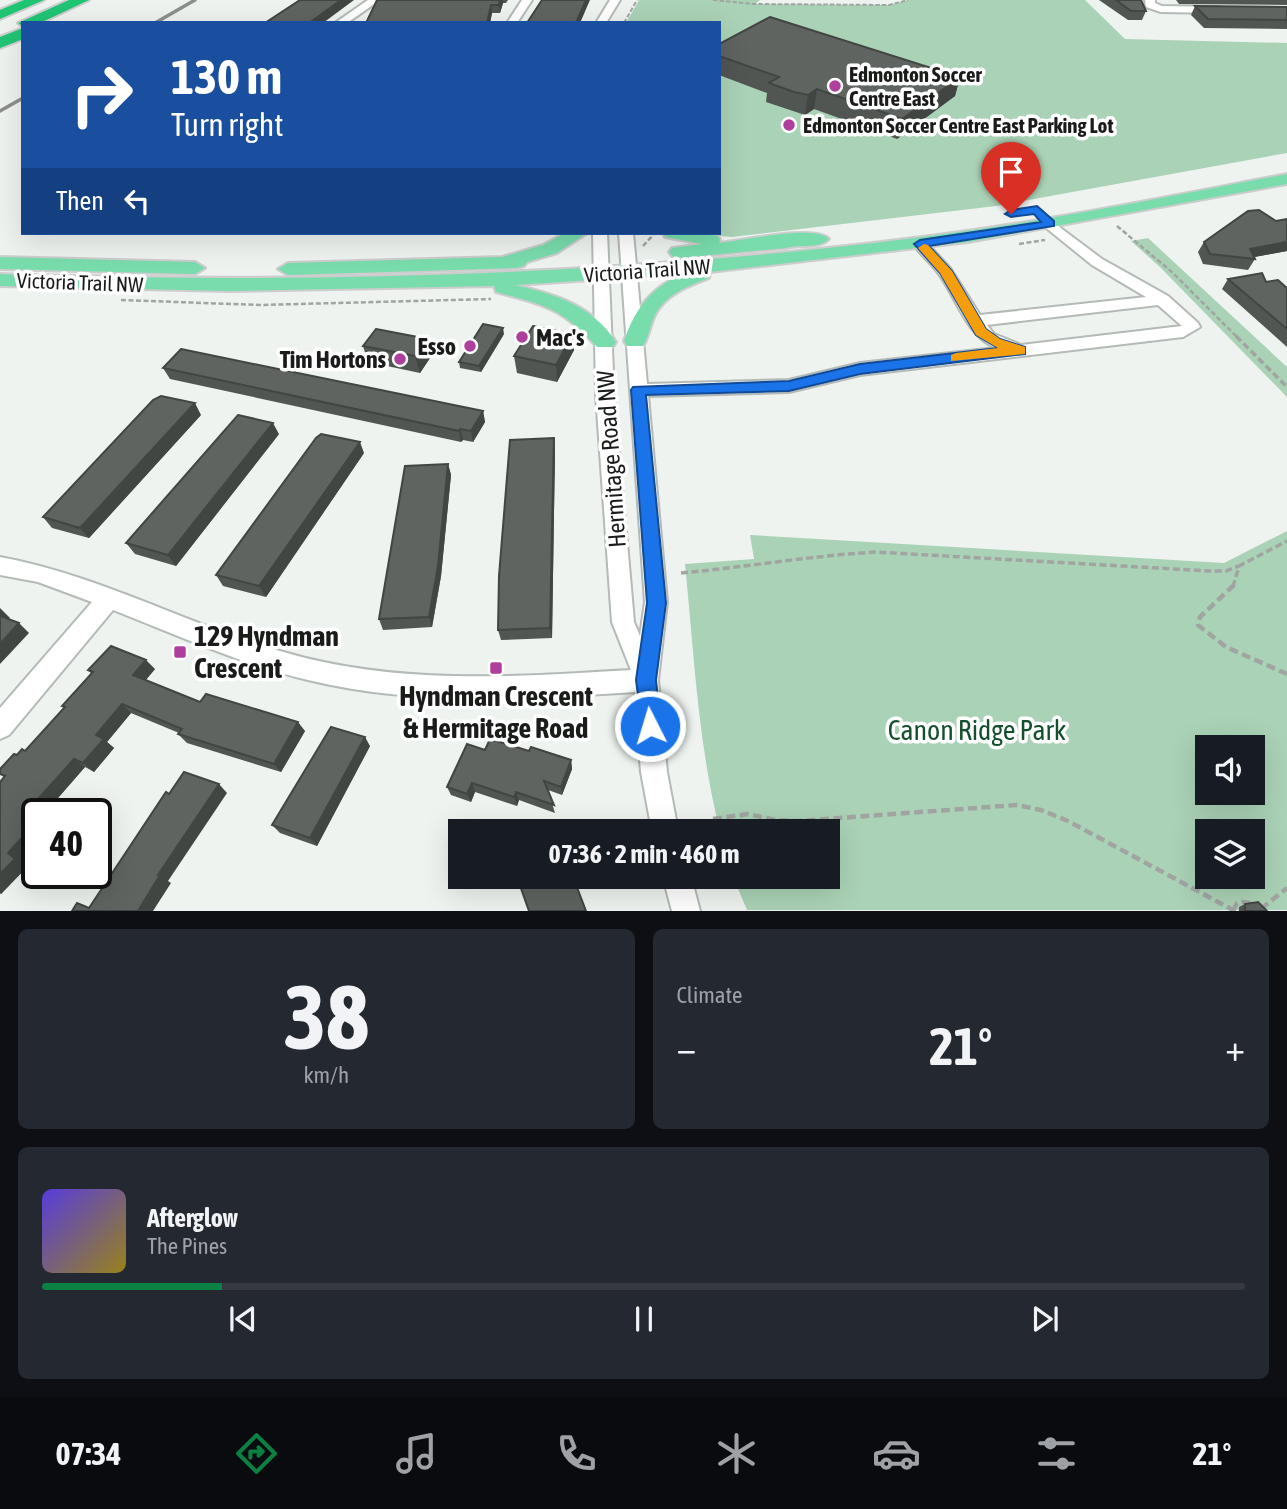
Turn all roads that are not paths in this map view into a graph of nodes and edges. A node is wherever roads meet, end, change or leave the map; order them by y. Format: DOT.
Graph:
graph roads {
  1 [pos="37,0"];
  2 [pos="82,0"];
  3 [pos="96,0"];
  4 [pos="375,0"];
  5 [pos="527,0"];
  6 [pos="615,0"];
  7 [pos="627,0"];
  8 [pos="1150,0"];
  9 [pos="1231,10"];
  10 [pos="0,15"];
  11 [pos="32,21"];
  12 [pos="49,21"];
  13 [pos="343,21"];
  14 [pos="513,21"];
  15 [pos="602,21"];
  16 [pos="616,21"];
  17 [pos="21,26"];
  18 [pos="0,34"];
  19 [pos="21,34"];
  20 [pos="0,43"];
  21 [pos="1287,163"];
  22 [pos="1287,179"];
  23 [pos="1044,217"];
  24 [pos="575,235"];
  25 [pos="600,235"];
  26 [pos="627,235"];
  27 [pos="682,235"];
  28 [pos="820,239"];
  29 [pos="920,244"];
  30 [pos="634,258"];
  31 [pos="0,263"];
  32 [pos="500,263"];
  33 [pos="730,265"];
  34 [pos="601,266"];
  35 [pos="0,280"];
  36 [pos="475,281"];
  37 [pos="1162,300"];
  38 [pos="975,321"];
  39 [pos="635,341"];
  40 [pos="604,342"];
  41 [pos="1020,351"];
  42 [pos="638,390"];
  43 [pos="0,566"];
  44 [pos="109,599"];
  45 [pos="646,680"];
  46 [pos="0,727"];
  47 [pos="663,819"];
  48 [pos="680,889"];
  49 [pos="686,911"];
  1 -- 10 [label="highway"];
  2 -- 11 [label="highway"];
  3 -- 12 [label="highway"];
  4 -- 13 [label="street"];
  5 -- 14 [label="street"];
  6 -- 15 [label="street"];
  7 -- 16 [label="street"];
  8 -- 9 [label="street"];
  17 -- 18 [label="highway"];
  19 -- 20 [label="highway"];
  21 -- 23 [label="main road, Victoria Trail NW"];
  22 -- 23 [label="main road, Victoria Trail NW"];
  23 -- 28 [label="main road, Victoria Trail NW"];
  23 -- 29 [label="main road, Victoria Trail NW"];
  23 -- 37 [label="street"];
  24 -- 32 [label="main road"];
  25 -- 34 [label="street, Hermitage Road NW"];
  26 -- 30 [label="street, Hermitage Road NW"];
  27 -- 28 [label="main road"];
  28 -- 30 [label="main road, Victoria Trail NW"];
  29 -- 33 [label="main road, Victoria Trail NW"];
  29 -- 38 [label="street"];
  30 -- 33 [label="main road, Victoria Trail NW"];
  30 -- 34 [label="main road, Victoria Trail NW"];
  30 -- 39 [label="street, Hermitage Road NW"];
  31 -- 32 [label="main road, Victoria Trail NW"];
  32 -- 34 [label="main road, Victoria Trail NW"];
  33 -- 39 [label="main road"];
  34 -- 36 [label="main road, Victoria Trail NW"];
  34 -- 40 [label="street, Hermitage Road NW"];
  35 -- 36 [label="main road, Victoria Trail NW"];
  36 -- 40 [label="main road"];
  37 -- 38 [label="street"];
  37 -- 41 [label="street"];
  38 -- 41 [label="street"];
  39 -- 42 [label="street, Hermitage Road NW"];
  40 -- 45 [label="street, Hermitage Road NW"];
  41 -- 42 [label="street"];
  42 -- 45 [label="street, Hermitage Road NW"];
  43 -- 44 [label="street"];
  44 -- 45 [label="street"];
  44 -- 46 [label="street"];
  45 -- 47 [label="street, Hermitage Road NW"];
  48 -- 49 [label="street"];
}
